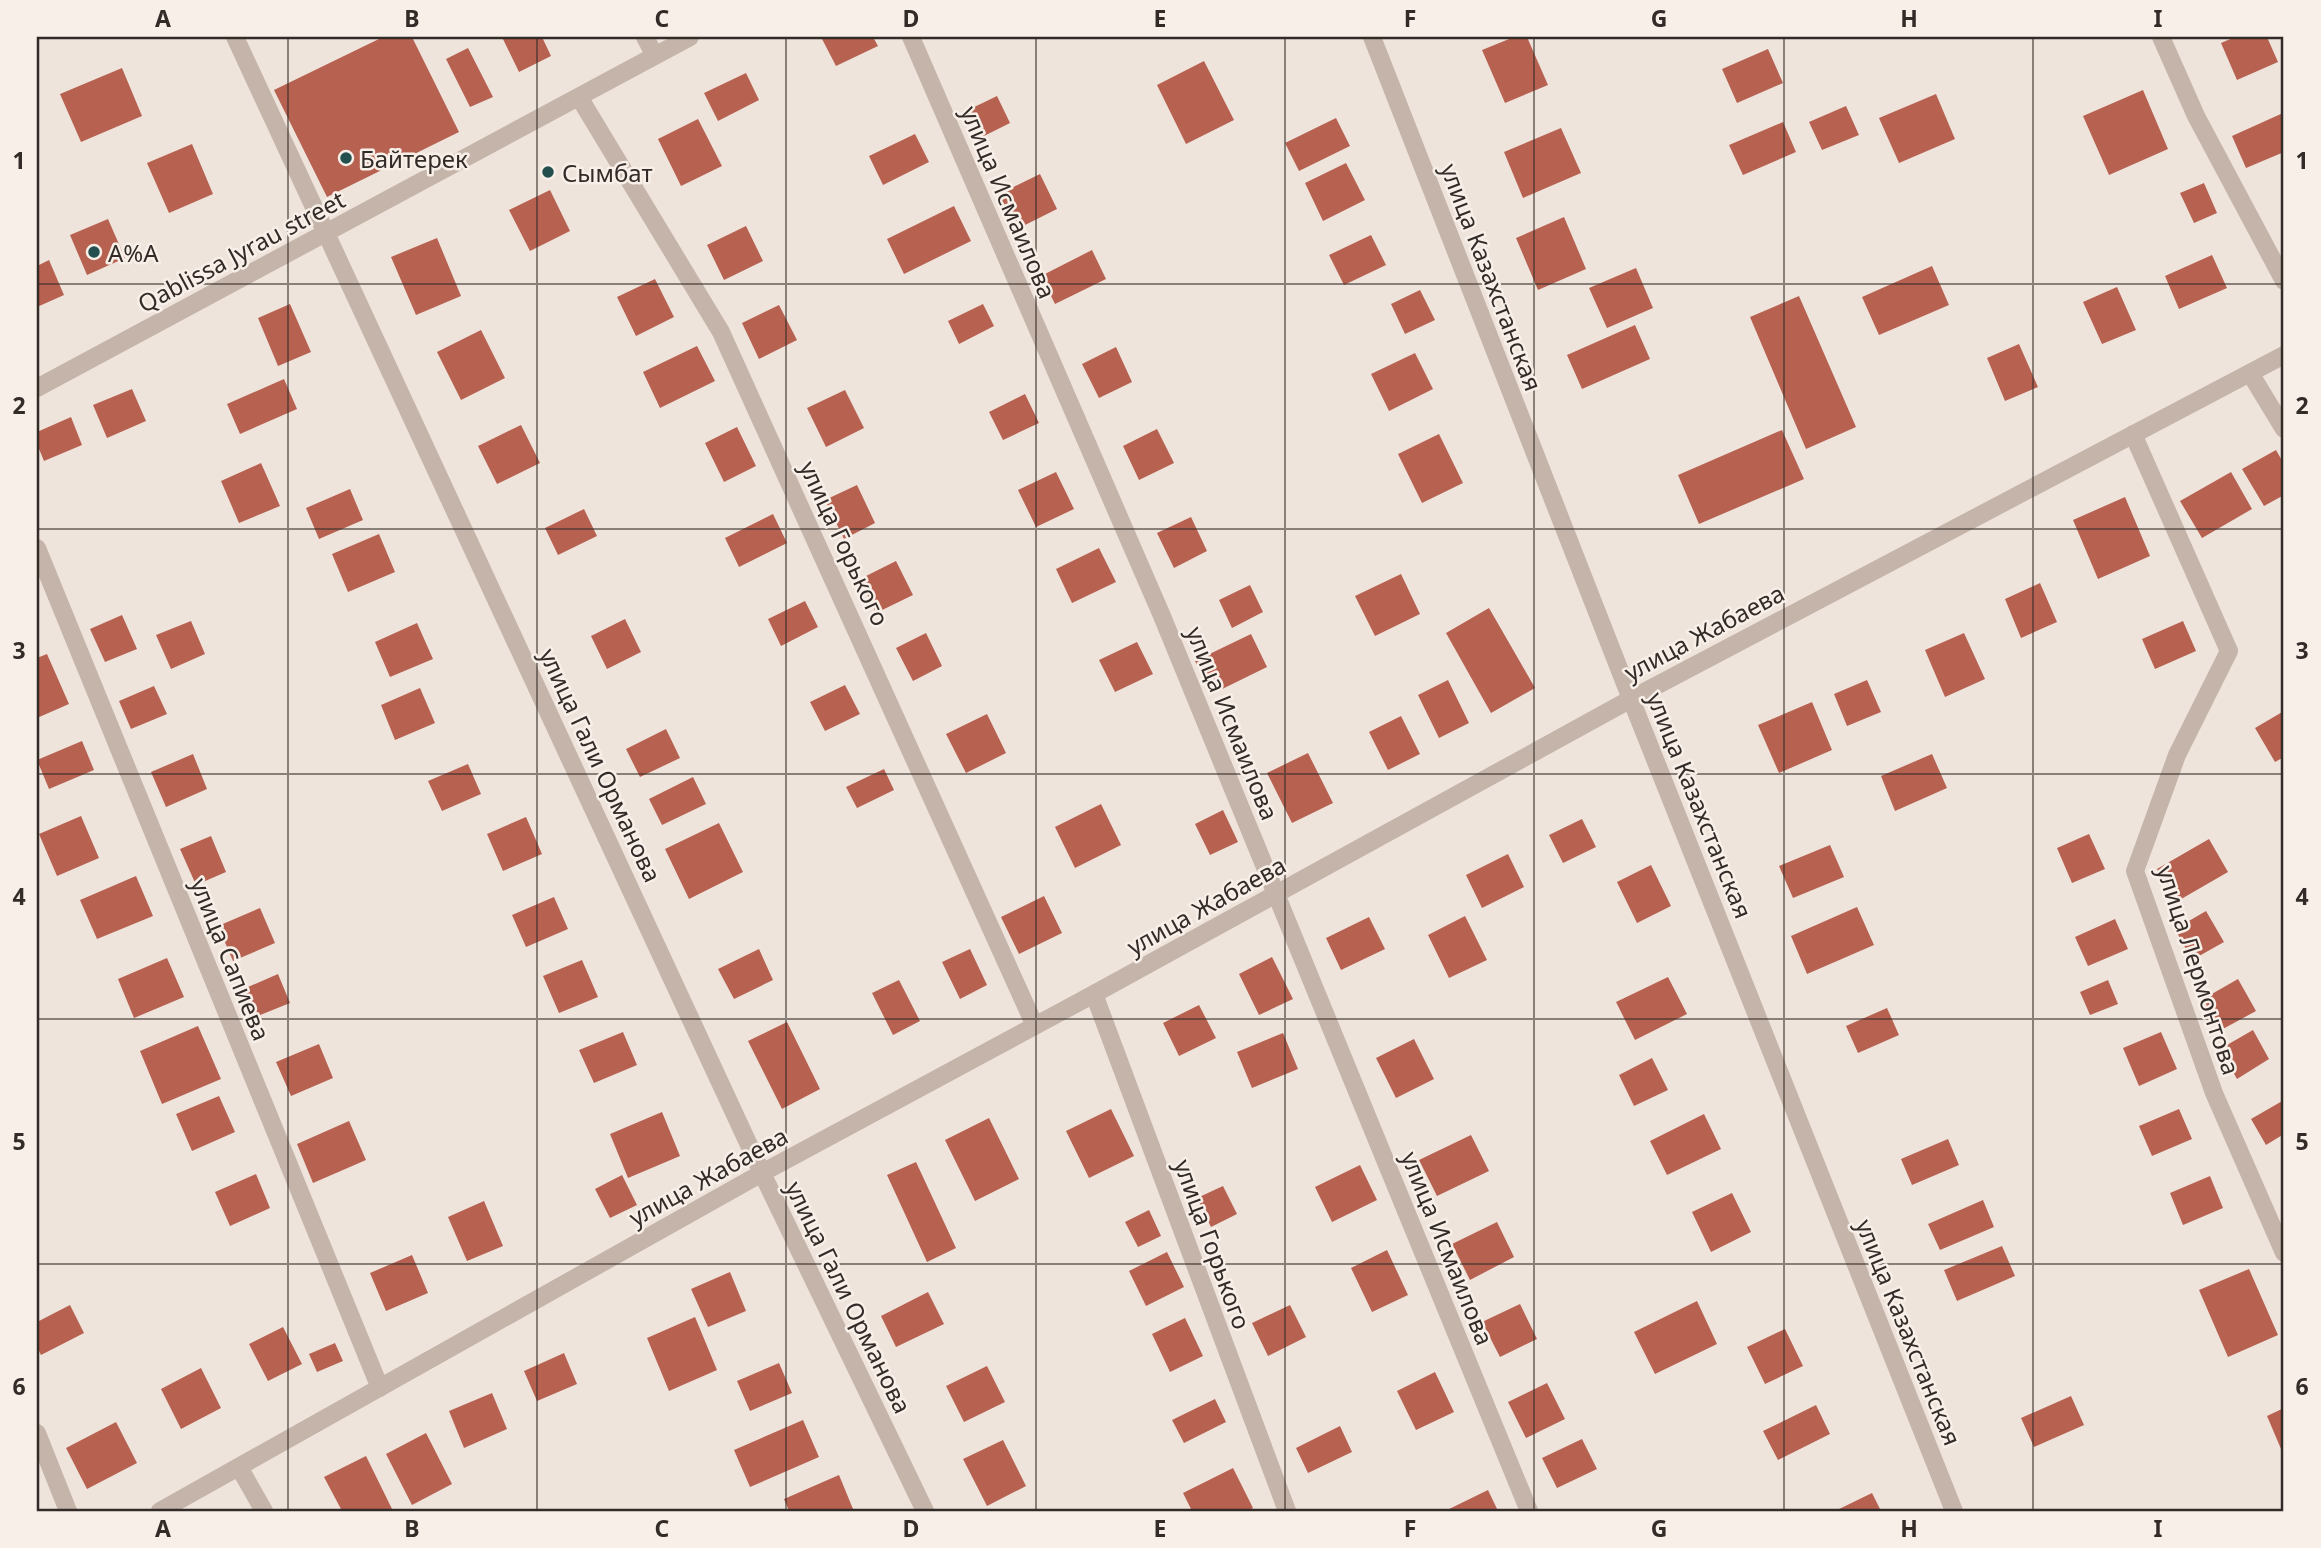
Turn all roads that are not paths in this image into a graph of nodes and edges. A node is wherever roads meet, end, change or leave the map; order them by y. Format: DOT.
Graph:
graph roads {
  1 [pos="235,37"];
  2 [pos="645,37"];
  3 [pos="690,37"];
  4 [pos="911,37"];
  5 [pos="1372,37"];
  6 [pos="2161,37"];
  7 [pos="655,56"];
  8 [pos="579,97"];
  9 [pos="328,233"];
  10 [pos="2284,281"];
  11 [pos="2284,355"];
  12 [pos="2250,373"];
  13 [pos="37,388"];
  14 [pos="2284,429"];
  15 [pos="2133,434"];
  16 [pos="37,548"];
  17 [pos="1631,699"];
  18 [pos="1276,894"];
  19 [pos="1094,994"];
  20 [pos="1035,1026"];
  21 [pos="762,1173"];
  22 [pos="2284,1253"];
  23 [pos="380,1388"];
  24 [pos="37,1433"];
  25 [pos="239,1467"];
  26 [pos="68,1511"];
  27 [pos="160,1511"];
  28 [pos="264,1511"];
  29 [pos="925,1511"];
  30 [pos="1287,1511"];
  31 [pos="1530,1511"];
  32 [pos="1954,1511"];
  1 -- 9 [label="street, улица Гали Орманова"];
  2 -- 7 [label="street"];
  3 -- 7 [label="street, Qablissa Jyrau street"];
  4 -- 18 [label="street, улица Исмаилова"];
  5 -- 17 [label="street, улица Казахстанская"];
  6 -- 10 [label="street"];
  7 -- 8 [label="street, Qablissa Jyrau street"];
  8 -- 9 [label="street, Qablissa Jyrau street"];
  8 -- 20 [label="street, улица Горького"];
  9 -- 13 [label="street, Qablissa Jyrau street"];
  9 -- 21 [label="street, улица Гали Орманова"];
  11 -- 12 [label="street, улица Жабаева"];
  12 -- 14 [label="street"];
  12 -- 15 [label="street, улица Жабаева"];
  15 -- 17 [label="street, улица Жабаева"];
  15 -- 22 [label="street, улица Лермонтова"];
  16 -- 23 [label="street, улица Сапиева"];
  17 -- 18 [label="street, улица Жабаева"];
  17 -- 32 [label="street, улица Казахстанская"];
  18 -- 19 [label="street, улица Жабаева"];
  18 -- 31 [label="street, улица Исмаилова"];
  19 -- 20 [label="street, улица Жабаева"];
  19 -- 30 [label="street, улица Горького"];
  20 -- 21 [label="street, улица Жабаева"];
  21 -- 23 [label="street, улица Жабаева"];
  21 -- 29 [label="street, улица Гали Орманова"];
  23 -- 25 [label="street, улица Жабаева"];
  24 -- 26 [label="street"];
  25 -- 27 [label="street, улица Жабаева"];
  25 -- 28 [label="street"];
}
